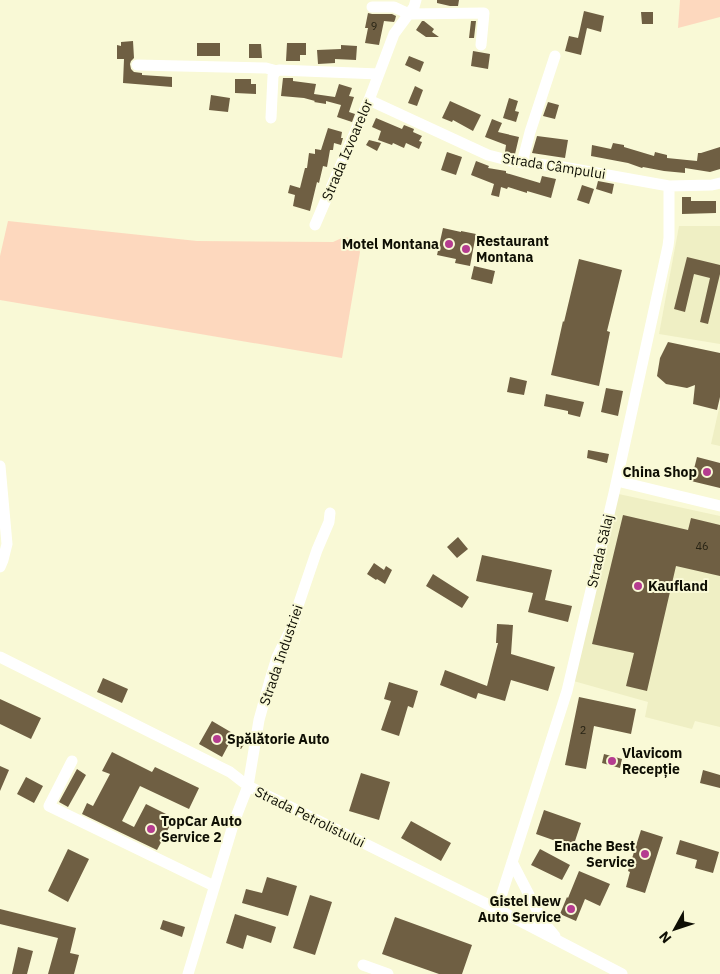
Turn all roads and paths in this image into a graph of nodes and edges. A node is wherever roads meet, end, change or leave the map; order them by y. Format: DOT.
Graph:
graph roads {
  1 [pos="416,0"];
  2 [pos="372,7"];
  3 [pos="409,14"];
  4 [pos="482,45"];
  5 [pos="555,56"];
  6 [pos="137,65"];
  7 [pos="277,71"];
  8 [pos="379,74"];
  9 [pos="369,100"];
  10 [pos="271,118"];
  11 [pos="522,163"];
  12 [pos="720,183"];
  13 [pos="669,186"];
  14 [pos="315,225"];
  15 [pos="0,466"];
  16 [pos="617,482"];
  17 [pos="720,506"];
  18 [pos="330,513"];
  19 [pos="0,566"];
  20 [pos="0,657"];
  21 [pos="72,761"];
  22 [pos="248,786"];
  23 [pos="512,862"];
  24 [pos="214,886"];
  25 [pos="497,910"];
  26 [pos="560,941"];
  27 [pos="362,965"];
  28 [pos="188,974"];
  29 [pos="388,974"];
  30 [pos="622,974"];
  1 -- 3 [label="street, Strada Izvoarelor"];
  2 -- 3 [label="street"];
  3 -- 4 [label="street"];
  3 -- 8 [label="street, Strada Izvoarelor"];
  5 -- 11 [label="street"];
  6 -- 7 [label="street"];
  7 -- 8 [label="street"];
  7 -- 10 [label="street"];
  8 -- 9 [label="street, Strada Izvoarelor"];
  9 -- 11 [label="street, Strada Câmpului"];
  9 -- 14 [label="street, Strada Izvoarelor"];
  11 -- 13 [label="street, Strada Câmpului"];
  12 -- 13 [label="street, Strada Câmpului"];
  13 -- 16 [label="street, Strada Sălaj"];
  15 -- 19 [label="street"];
  16 -- 17 [label="street"];
  16 -- 23 [label="street, Strada Sălaj"];
  18 -- 22 [label="street, Strada Industriei"];
  20 -- 22 [label="street, Strada Petrolistului"];
  21 -- 24 [label="street"];
  22 -- 24 [label="street, Strada Industriei"];
  22 -- 25 [label="street, Strada Petrolistului"];
  23 -- 25 [label="street, Strada Sălaj"];
  23 -- 26 [label="street"];
  24 -- 28 [label="street, Strada Industriei"];
  25 -- 26 [label="street, Strada Petrolistului"];
  26 -- 30 [label="street, Strada Petrolistului"];
  27 -- 29 [label="street"];
}
